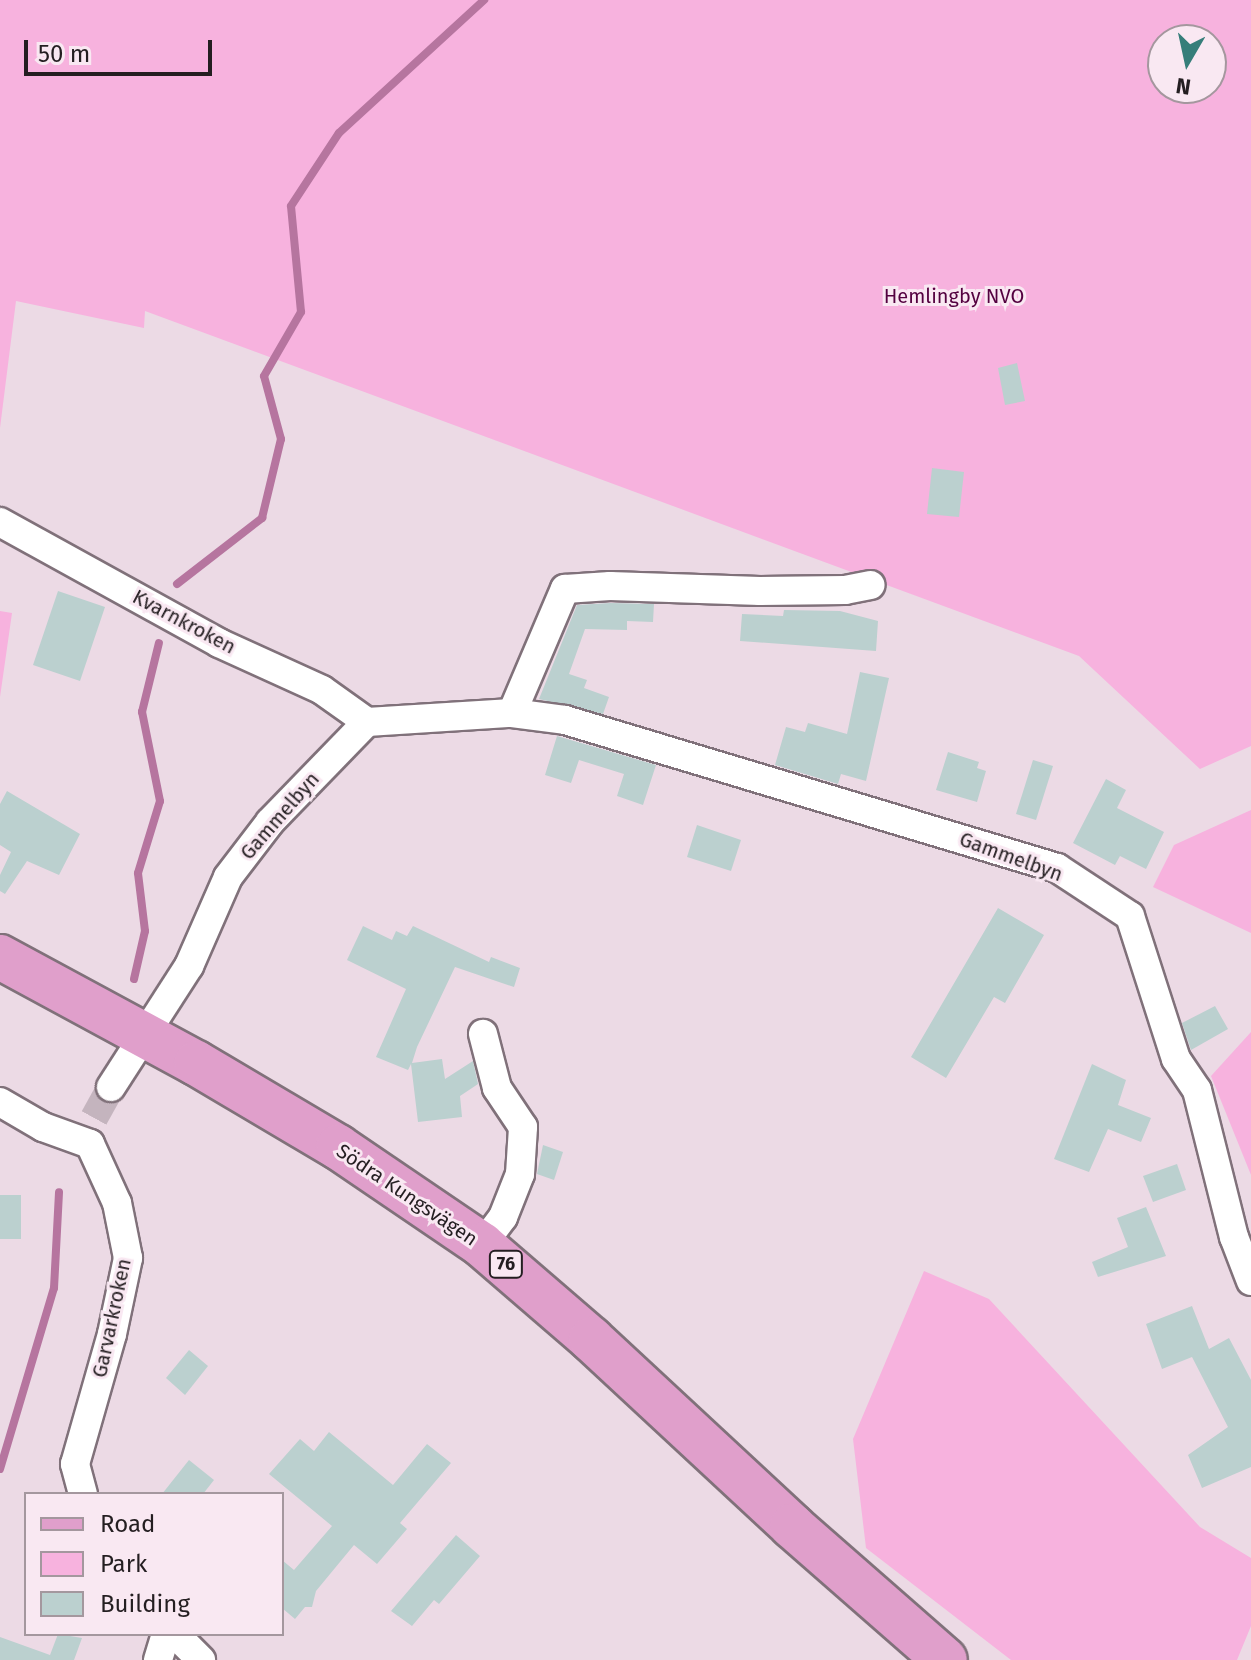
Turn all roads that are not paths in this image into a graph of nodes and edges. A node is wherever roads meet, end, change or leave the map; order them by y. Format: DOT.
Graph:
graph roads {
  1 [pos="0,522"];
  2 [pos="871,585"];
  3 [pos="512,713"];
  4 [pos="367,722"];
  5 [pos="0,957"];
  6 [pos="483,1034"];
  7 [pos="145,1036"];
  8 [pos="111,1087"];
  9 [pos="0,1102"];
  10 [pos="482,1245"];
  11 [pos="1251,1281"];
  12 [pos="82,1492"];
  13 [pos="165,1636"];
  14 [pos="177,1636"];
  15 [pos="158,1660"];
  16 [pos="201,1660"];
  17 [pos="945,1660"];
  1 -- 4 [label="street, Kvarnkroken"];
  2 -- 3 [label="street"];
  3 -- 4 [label="street, Gammelbyn"];
  3 -- 11 [label="street, Gammelbyn"];
  4 -- 7 [label="street, Gammelbyn"];
  5 -- 7 [label="main road, Södra Kungsvägen / 76"];
  6 -- 10 [label="street"];
  7 -- 8 [label="street, Gammelbyn"];
  7 -- 10 [label="main road, Södra Kungsvägen / 76"];
  9 -- 12 [label="street, Garvarkroken"];
  10 -- 17 [label="main road, Södra Kungsvägen / 76"];
  13 -- 15 [label="street"];
  14 -- 16 [label="street"];
}
